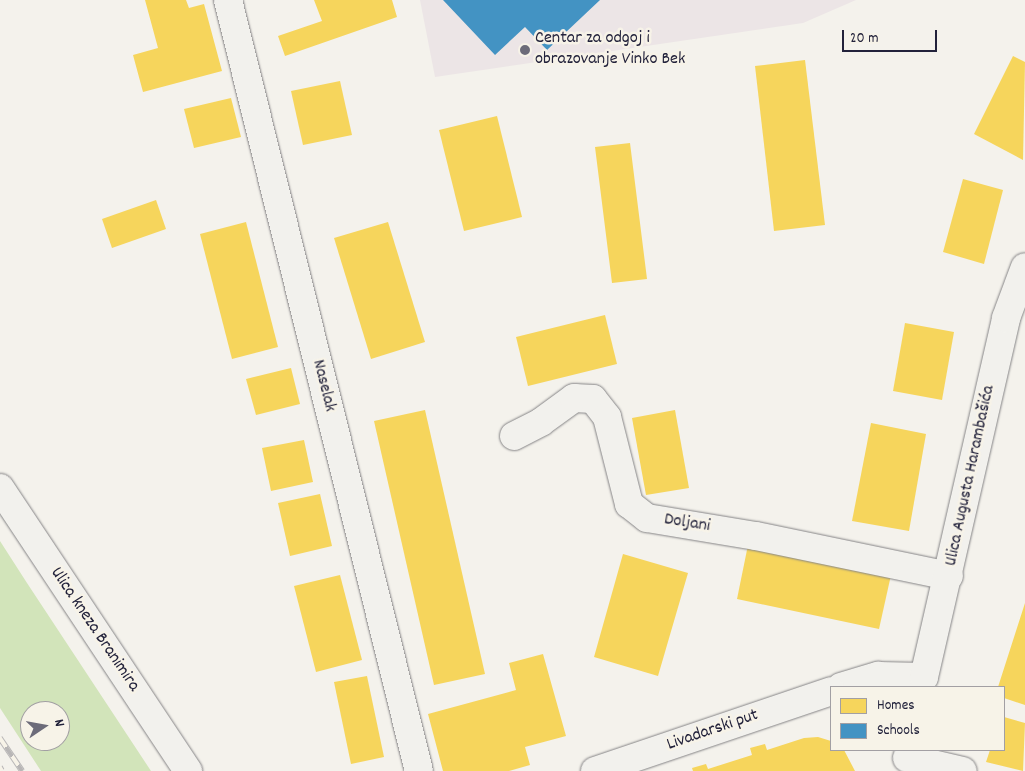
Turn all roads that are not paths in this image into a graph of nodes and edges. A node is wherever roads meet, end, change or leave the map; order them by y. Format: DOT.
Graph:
graph roads {
  1 [pos="228,0"];
  2 [pos="1023,281"];
  3 [pos="514,436"];
  4 [pos="0,488"];
  5 [pos="949,576"];
  6 [pos="923,682"];
  7 [pos="844,686"];
  8 [pos="830,691"];
  9 [pos="907,760"];
  10 [pos="188,771"];
  11 [pos="418,771"];
  12 [pos="595,771"];
  13 [pos="963,771"];
  1 -- 11 [label="street, Naselak"];
  2 -- 5 [label="street, Ulica Augusta Harambašića"];
  3 -- 5 [label="street, Doljani"];
  4 -- 10 [label="street, Ulica kneza Branimira"];
  5 -- 6 [label="street, Ulica Augusta Harambašića"];
  6 -- 7 [label="street"];
  8 -- 12 [label="street, Livadarski put"];
  9 -- 13 [label="street"];
}
